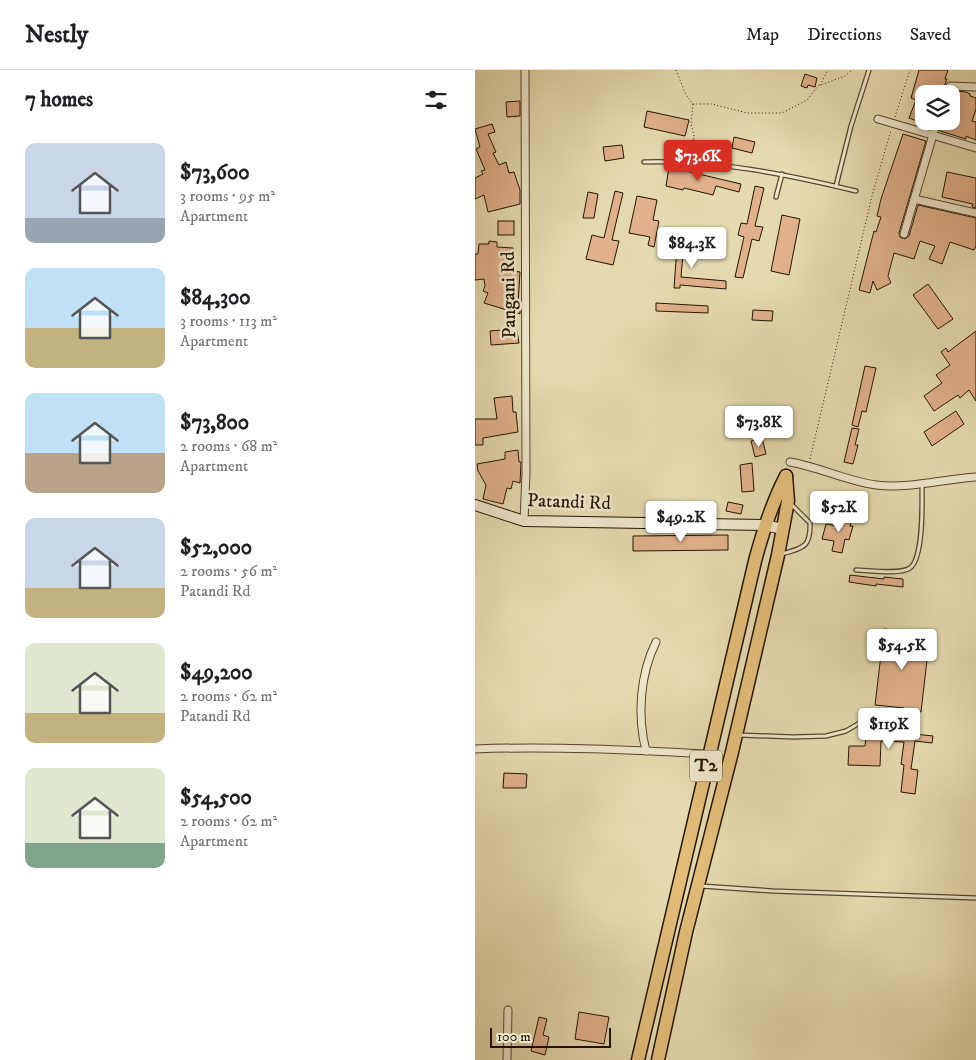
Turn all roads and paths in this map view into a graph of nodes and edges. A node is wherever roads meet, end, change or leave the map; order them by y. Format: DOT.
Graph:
graph roads {
  1 [pos="525,70"];
  2 [pos="677,70"];
  3 [pos="828,70"];
  4 [pos="852,70"];
  5 [pos="869,70"];
  6 [pos="910,70"];
  7 [pos="820,86"];
  8 [pos="960,86"];
  9 [pos="976,87"];
  10 [pos="693,104"];
  11 [pos="878,119"];
  12 [pos="893,123"];
  13 [pos="934,130"];
  14 [pos="932,134"];
  15 [pos="976,148"];
  16 [pos="644,162"];
  17 [pos="692,163"];
  18 [pos="782,174"];
  19 [pos="836,186"];
  20 [pos="856,191"];
  21 [pos="776,197"];
  22 [pos="914,198"];
  23 [pos="976,213"];
  24 [pos="904,234"];
  25 [pos="790,462"];
  26 [pos="809,465"];
  27 [pos="976,477"];
  28 [pos="922,483"];
  29 [pos="787,501"];
  30 [pos="475,504"];
  31 [pos="525,521"];
  32 [pos="765,525"];
  33 [pos="783,529"];
  34 [pos="778,556"];
  35 [pos="855,570"];
  36 [pos="656,642"];
  37 [pos="899,712"];
  38 [pos="736,734"];
  39 [pos="475,749"];
  40 [pos="646,750"];
  41 [pos="709,754"];
  42 [pos="683,872"];
  43 [pos="699,881"];
  44 [pos="976,898"];
  45 [pos="669,930"];
  46 [pos="686,932"];
  47 [pos="508,1010"];
  48 [pos="507,1060"];
  49 [pos="638,1060"];
  50 [pos="658,1060"];
  1 -- 31 [label="street, Pangani Rd"];
  2 -- 10 [label="path"];
  3 -- 7 [label="path"];
  4 -- 7 [label="path"];
  5 -- 19 [label="lane"];
  6 -- 12 [label="path"];
  7 -- 10 [label="path"];
  8 -- 9 [label="street"];
  10 -- 17 [label="path"];
  11 -- 12 [label="street"];
  12 -- 14 [label="street"];
  12 -- 26 [label="path"];
  13 -- 14 [label="street"];
  14 -- 15 [label="street"];
  14 -- 22 [label="street"];
  16 -- 17 [label="lane"];
  17 -- 18 [label="lane"];
  18 -- 19 [label="lane"];
  18 -- 21 [label="lane"];
  19 -- 20 [label="lane"];
  22 -- 23 [label="street"];
  22 -- 24 [label="street"];
  25 -- 26 [label="street"];
  26 -- 28 [label="street"];
  27 -- 28 [label="street"];
  28 -- 35 [label="lane"];
  29 -- 32 [label="highway, T2"];
  29 -- 33 [label="highway, T2"];
  29 -- 34 [label="lane"];
  30 -- 31 [label="street, Patandi Rd"];
  31 -- 32 [label="street, Patandi Rd"];
  32 -- 33 [label="street, Patandi Rd"];
  32 -- 41 [label="highway, T2"];
  33 -- 34 [label="highway, T2"];
  34 -- 38 [label="highway, T2"];
  36 -- 40 [label="street"];
  37 -- 38 [label="lane"];
  38 -- 43 [label="highway, T2"];
  39 -- 40 [label="street"];
  40 -- 41 [label="street"];
  41 -- 42 [label="highway, T2"];
  42 -- 43 [label="highway"];
  42 -- 45 [label="highway, T2"];
  43 -- 44 [label="lane"];
  43 -- 46 [label="highway, T2"];
  45 -- 46 [label="highway"];
  45 -- 49 [label="highway, T2"];
  46 -- 50 [label="highway, T2"];
  47 -- 48 [label="street"];
}
